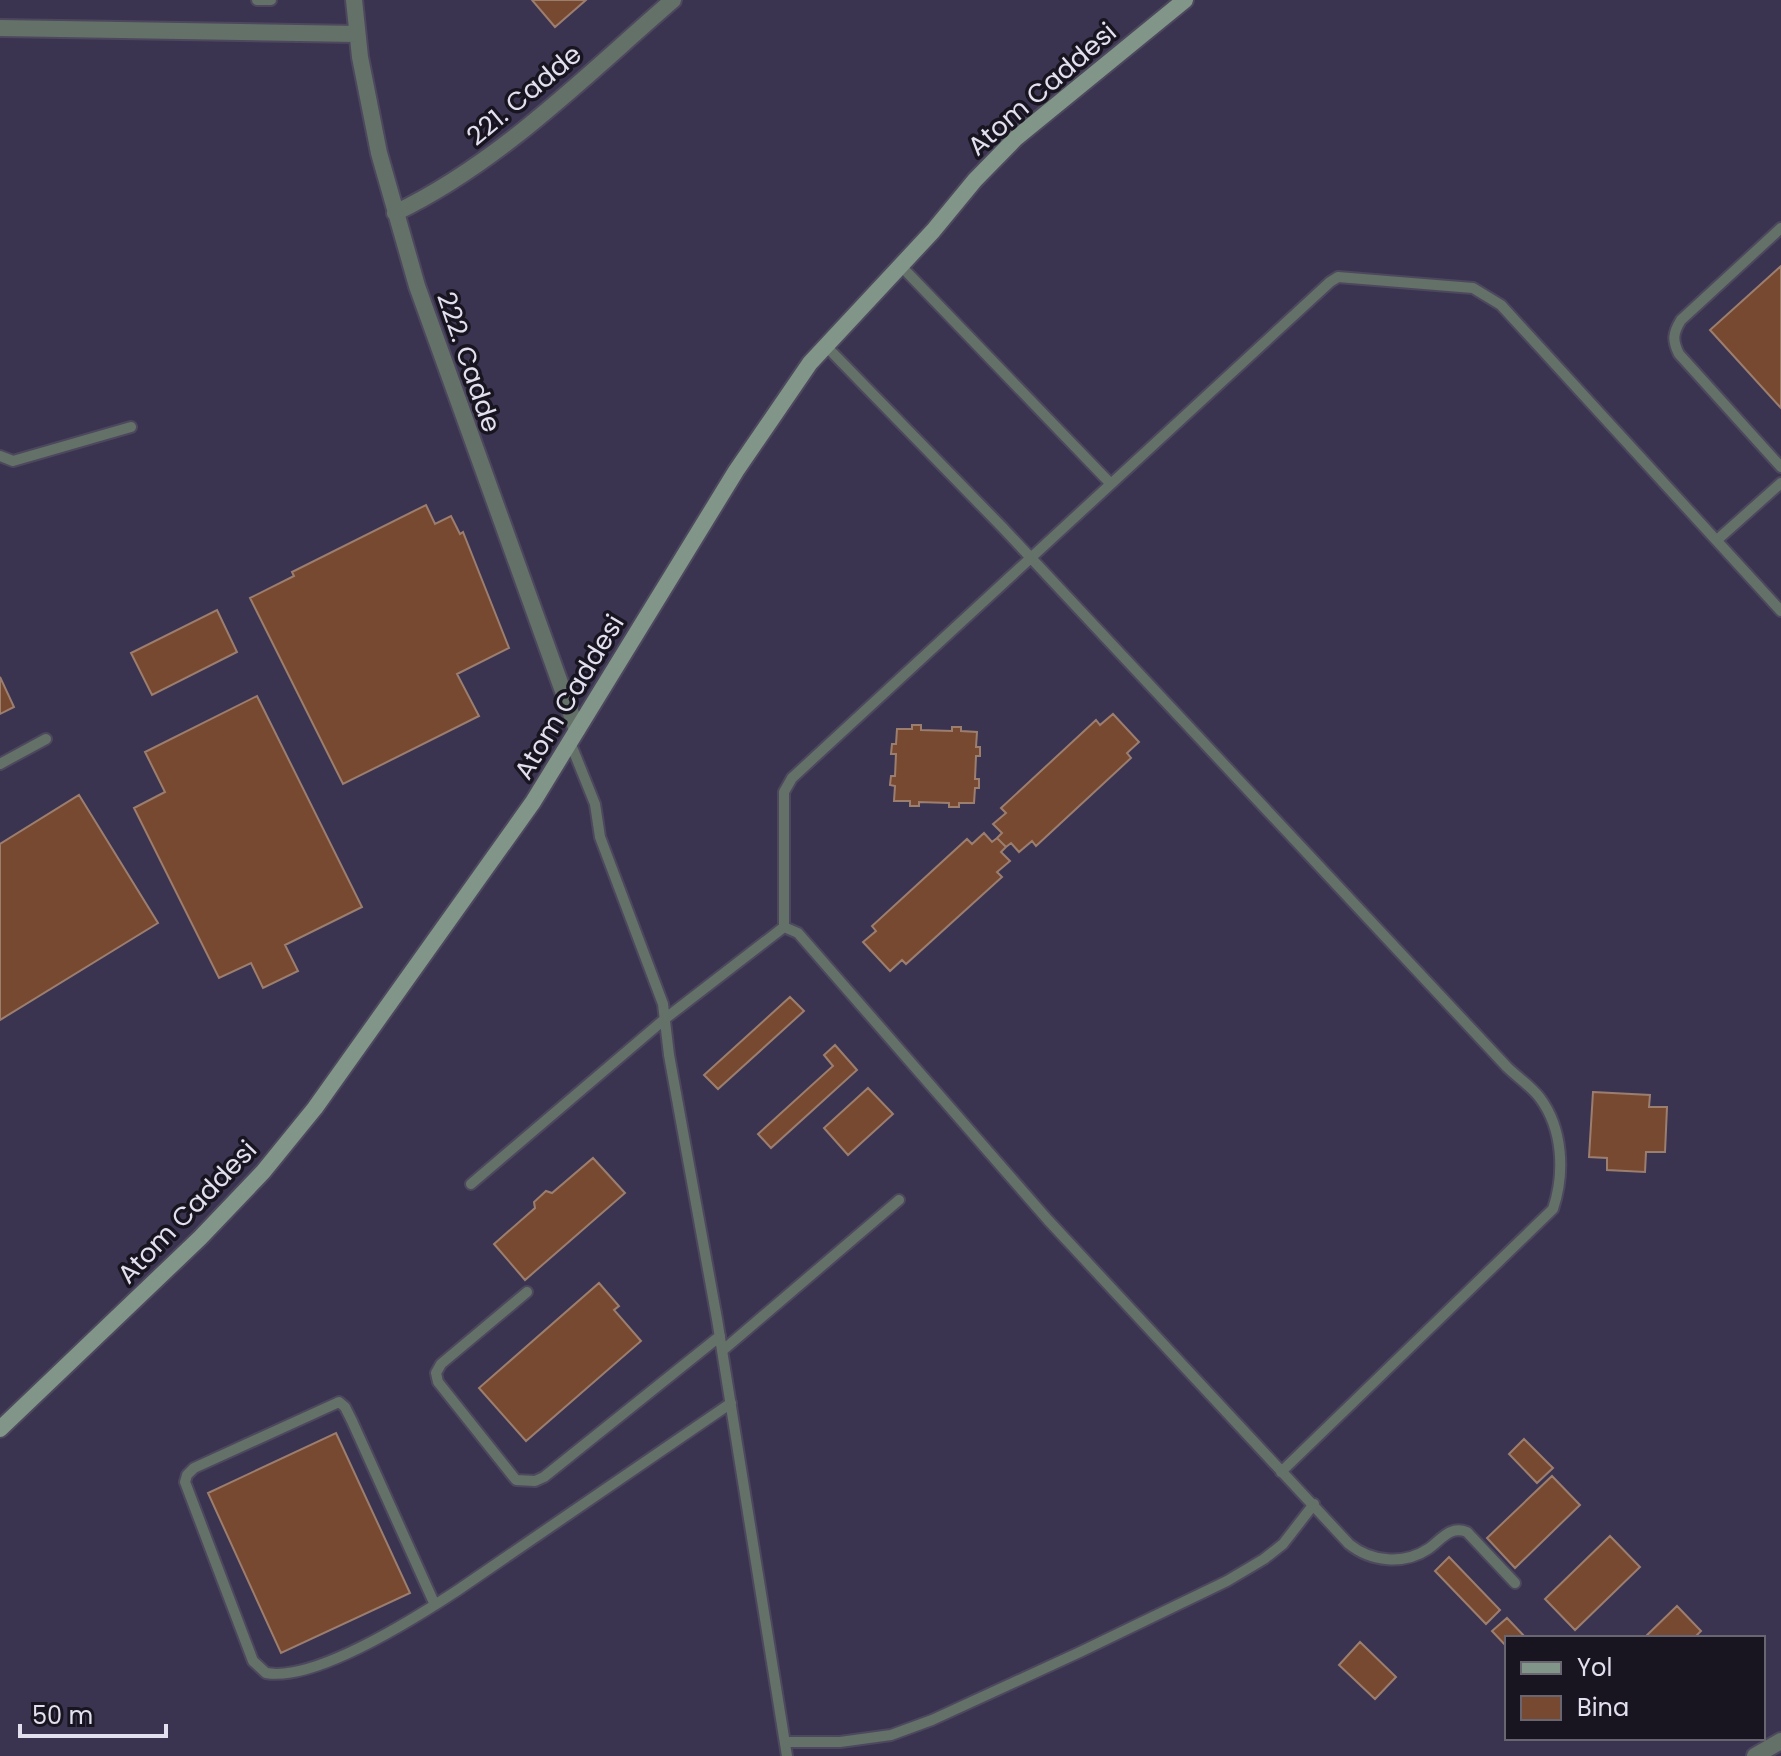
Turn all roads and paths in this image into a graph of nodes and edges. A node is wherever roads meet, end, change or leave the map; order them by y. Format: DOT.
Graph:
graph roads {
  1 [pos="257,0"];
  2 [pos="271,0"];
  3 [pos="354,0"];
  4 [pos="673,0"];
  5 [pos="1185,0"];
  6 [pos="0,28"];
  7 [pos="357,34"];
  8 [pos="395,213"];
  9 [pos="1781,228"];
  10 [pos="901,266"];
  11 [pos="826,346"];
  12 [pos="131,427"];
  13 [pos="0,456"];
  14 [pos="1781,467"];
  15 [pos="1110,483"];
  16 [pos="1781,483"];
  17 [pos="1717,540"];
  18 [pos="1030,556"];
  19 [pos="1781,611"];
  20 [pos="573,736"];
  21 [pos="46,739"];
  22 [pos="0,764"];
  23 [pos="784,927"];
  24 [pos="666,1018"];
  25 [pos="471,1184"];
  26 [pos="899,1200"];
  27 [pos="527,1292"];
  28 [pos="720,1336"];
  29 [pos="722,1351"];
  30 [pos="731,1403"];
  31 [pos="0,1429"];
  32 [pos="1281,1472"];
  33 [pos="1313,1505"];
  34 [pos="1515,1583"];
  35 [pos="435,1605"];
  36 [pos="1781,1741"];
  37 [pos="785,1742"];
  38 [pos="787,1756"];
  39 [pos="1755,1756"];
  1 -- 2 [label="lane"];
  3 -- 7 [label="street, 222. Cadde"];
  4 -- 8 [label="street, 221. Cadde"];
  5 -- 10 [label="street, Atom Caddesi"];
  6 -- 7 [label="street"];
  7 -- 8 [label="street, 222. Cadde"];
  8 -- 20 [label="street, 222. Cadde"];
  9 -- 14 [label="lane"];
  10 -- 11 [label="street, Atom Caddesi"];
  10 -- 15 [label="lane"];
  11 -- 18 [label="lane"];
  11 -- 20 [label="street, Atom Caddesi"];
  12 -- 13 [label="lane"];
  15 -- 17 [label="lane"];
  15 -- 18 [label="lane"];
  16 -- 17 [label="lane"];
  17 -- 19 [label="lane"];
  18 -- 23 [label="lane"];
  18 -- 32 [label="lane"];
  20 -- 24 [label="lane"];
  20 -- 31 [label="street, Atom Caddesi"];
  21 -- 22 [label="lane"];
  23 -- 24 [label="lane"];
  23 -- 32 [label="lane"];
  24 -- 25 [label="lane"];
  24 -- 28 [label="lane"];
  26 -- 29 [label="lane"];
  27 -- 28 [label="lane"];
  28 -- 29 [label="lane"];
  29 -- 30 [label="lane"];
  30 -- 35 [label="lane"];
  30 -- 37 [label="lane"];
  32 -- 33 [label="lane"];
  33 -- 34 [label="lane"];
  33 -- 37 [label="lane"];
  35 -- 35 [label="lane"];
  36 -- 39 [label="street"];
  37 -- 38 [label="lane"];
}
